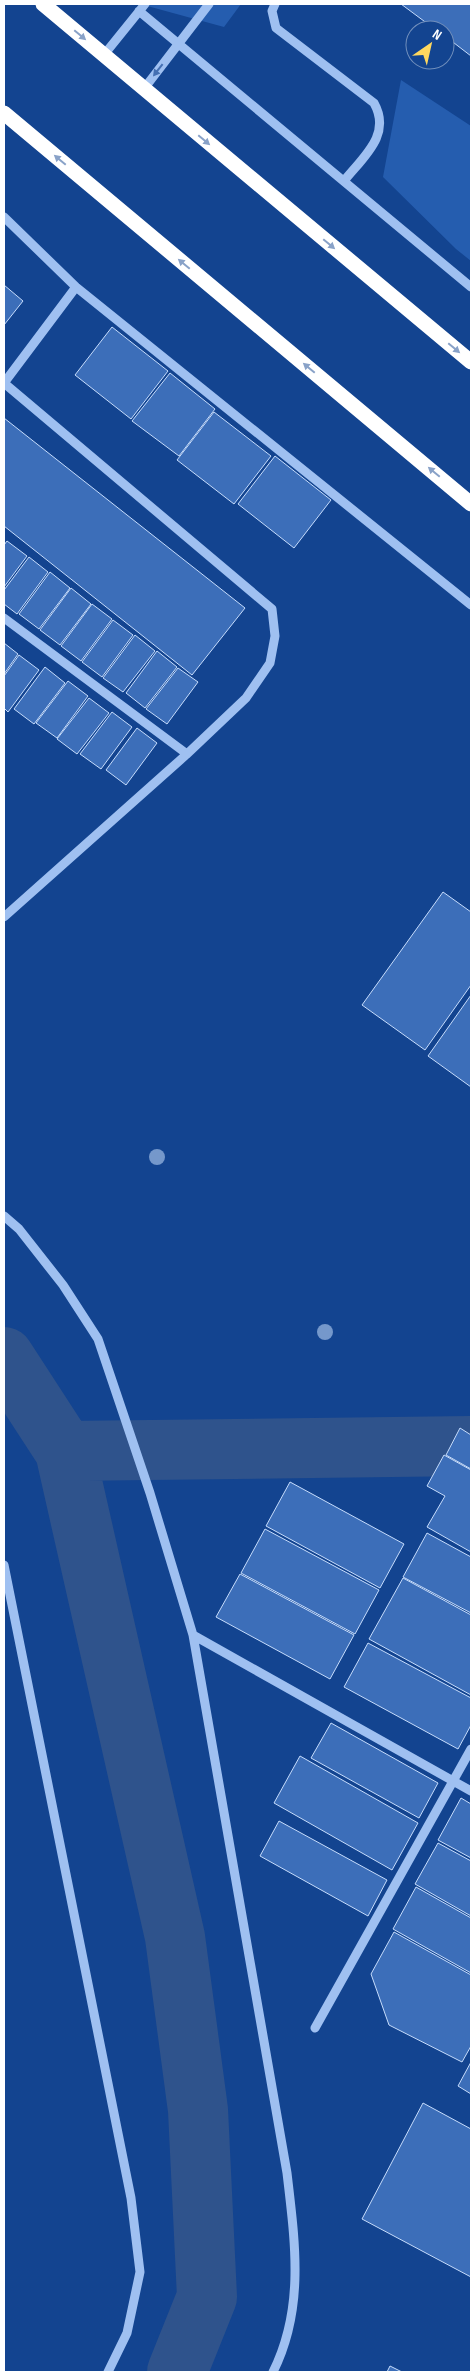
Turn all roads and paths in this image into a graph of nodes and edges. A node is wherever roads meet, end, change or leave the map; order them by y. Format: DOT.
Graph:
graph roads {
  1 [pos="43,4"];
  2 [pos="209,4"];
  3 [pos="275,4"];
  4 [pos="142,8"];
  5 [pos="178,44"];
  6 [pos="103,56"];
  7 [pos="143,90"];
  8 [pos="4,113"];
  9 [pos="344,181"];
  10 [pos="4,217"];
  11 [pos="76,287"];
  12 [pos="471,287"];
  13 [pos="471,362"];
  14 [pos="4,383"];
  15 [pos="471,504"];
  16 [pos="471,605"];
  17 [pos="4,618"];
  18 [pos="187,754"];
  19 [pos="4,917"];
  20 [pos="4,1216"];
  21 [pos="4,1565"];
  22 [pos="192,1636"];
  23 [pos="471,1749"];
  24 [pos="454,1781"];
  25 [pos="471,1791"];
  26 [pos="315,2028"];
  27 [pos="108,2372"];
  28 [pos="273,2372"];
  1 -- 6 [label="highway, one-way"];
  2 -- 5 [label="street"];
  3 -- 9 [label="street"];
  4 -- 5 [label="street"];
  4 -- 6 [label="street"];
  5 -- 7 [label="street, one-way"];
  5 -- 9 [label="street"];
  6 -- 7 [label="highway"];
  7 -- 13 [label="highway, one-way"];
  15 -- 8 [label="highway, one-way"];
  9 -- 12 [label="street"];
  10 -- 11 [label="street"];
  11 -- 14 [label="street"];
  11 -- 16 [label="street"];
  14 -- 18 [label="street"];
  17 -- 18 [label="street"];
  18 -- 19 [label="street"];
  20 -- 22 [label="street"];
  21 -- 27 [label="street"];
  22 -- 24 [label="street"];
  22 -- 28 [label="street"];
  23 -- 24 [label="street"];
  24 -- 25 [label="street"];
  24 -- 26 [label="street"];
}
